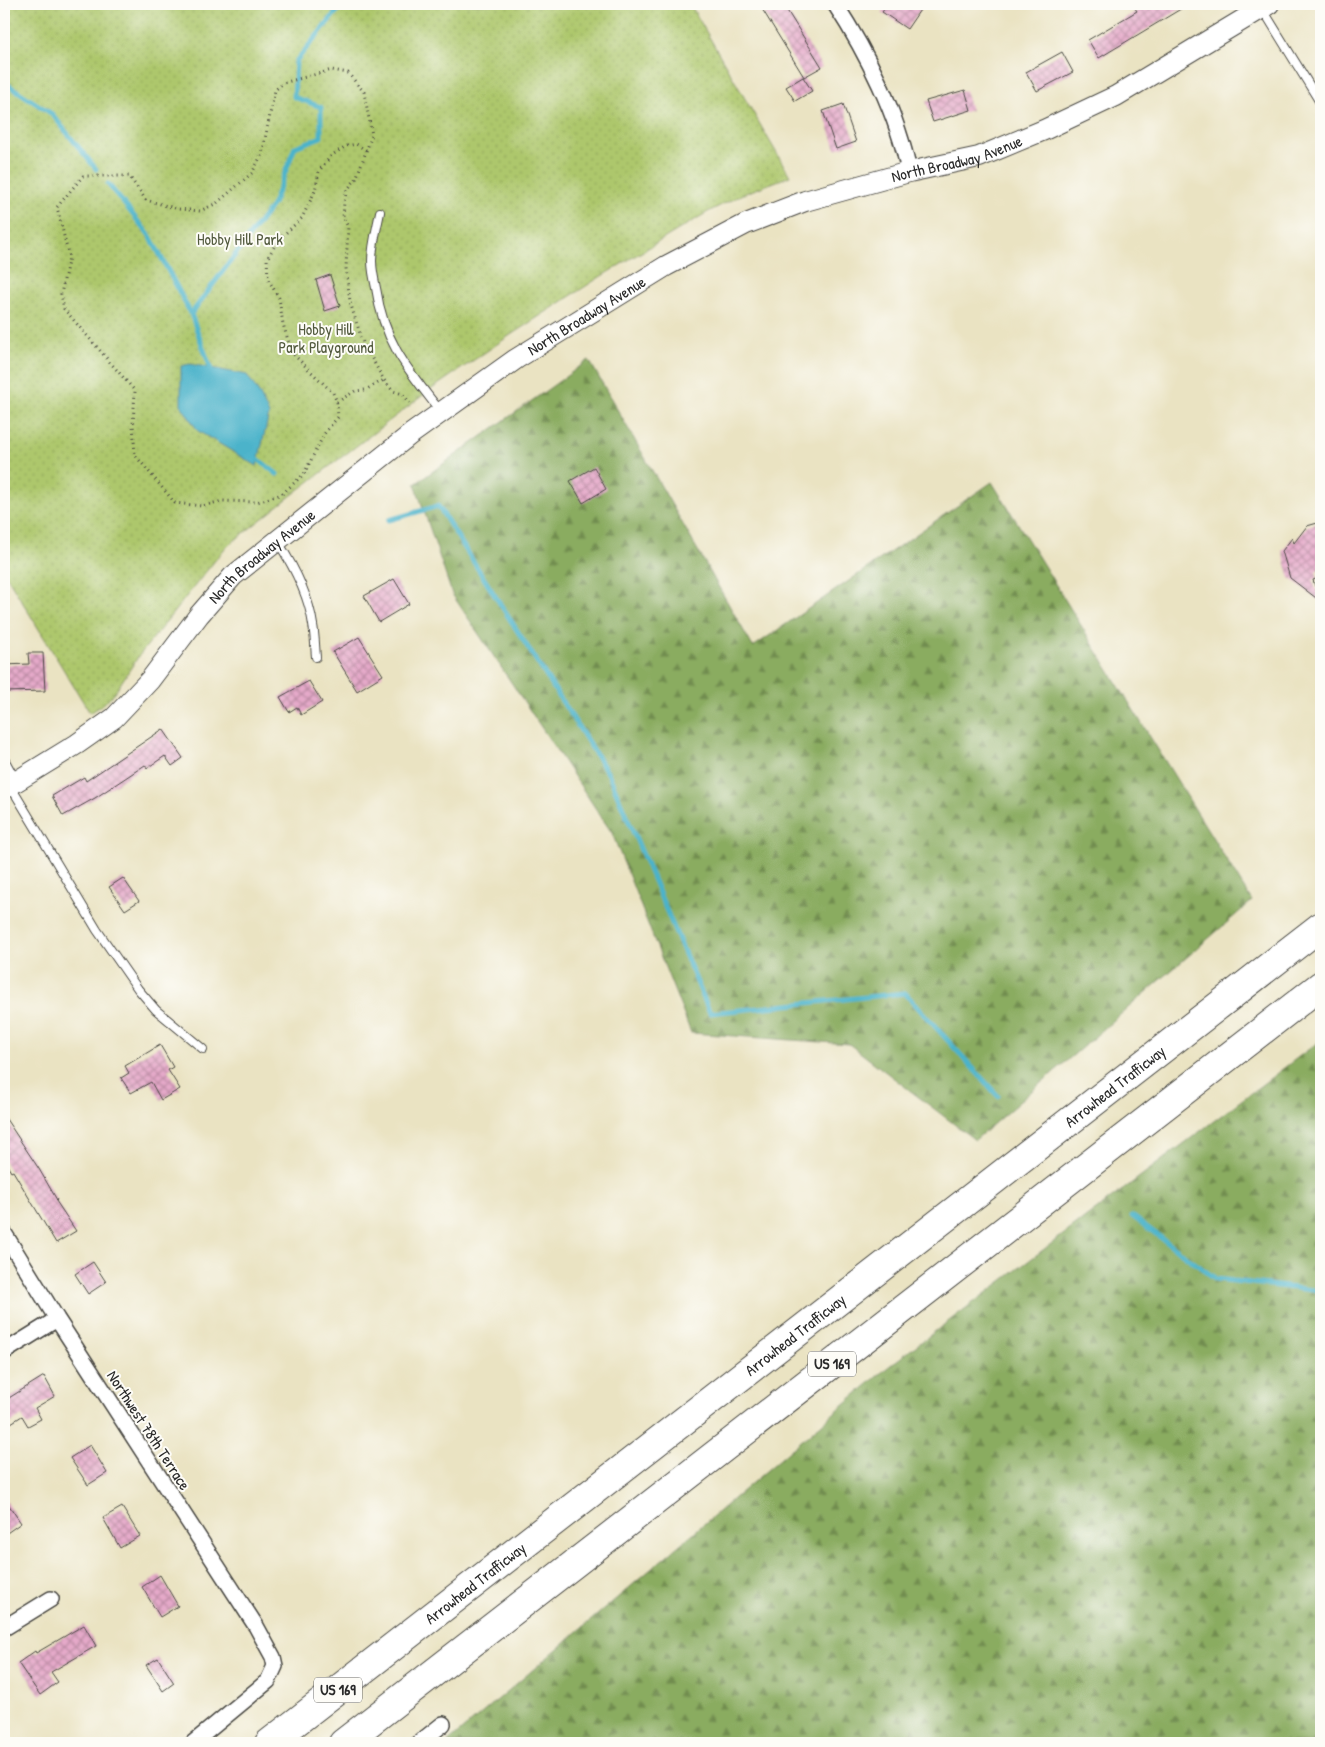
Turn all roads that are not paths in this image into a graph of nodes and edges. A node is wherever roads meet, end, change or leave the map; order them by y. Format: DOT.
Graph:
graph roads {
  1 [pos="835,4"];
  2 [pos="1266,6"];
  3 [pos="1321,104"];
  4 [pos="908,172"];
  5 [pos="380,212"];
  6 [pos="441,412"];
  7 [pos="277,541"];
  8 [pos="316,657"];
  9 [pos="4,759"];
  10 [pos="10,785"];
  11 [pos="1321,926"];
  12 [pos="1321,985"];
  13 [pos="203,1049"];
  14 [pos="4,1233"];
  15 [pos="57,1319"];
  16 [pos="4,1352"];
  17 [pos="51,1599"];
  18 [pos="4,1628"];
  19 [pos="443,1724"];
  20 [pos="193,1743"];
  21 [pos="269,1743"];
  22 [pos="343,1743"];
  23 [pos="419,1743"];
  1 -- 4 [label="street"];
  2 -- 3 [label="lane"];
  2 -- 4 [label="street, North Broadway Avenue"];
  4 -- 6 [label="street, North Broadway Avenue"];
  5 -- 6 [label="lane"];
  6 -- 7 [label="street, North Broadway Avenue"];
  7 -- 8 [label="lane"];
  7 -- 10 [label="street, North Broadway Avenue"];
  9 -- 10 [label="lane"];
  10 -- 13 [label="lane"];
  11 -- 21 [label="highway, Arrowhead Trafficway / US 169"];
  12 -- 22 [label="highway, US 169"];
  14 -- 15 [label="street, Northwest 78th Terrace"];
  15 -- 16 [label="street"];
  15 -- 20 [label="street, Northwest 78th Terrace"];
  17 -- 18 [label="street"];
  19 -- 23 [label="street"];
}
